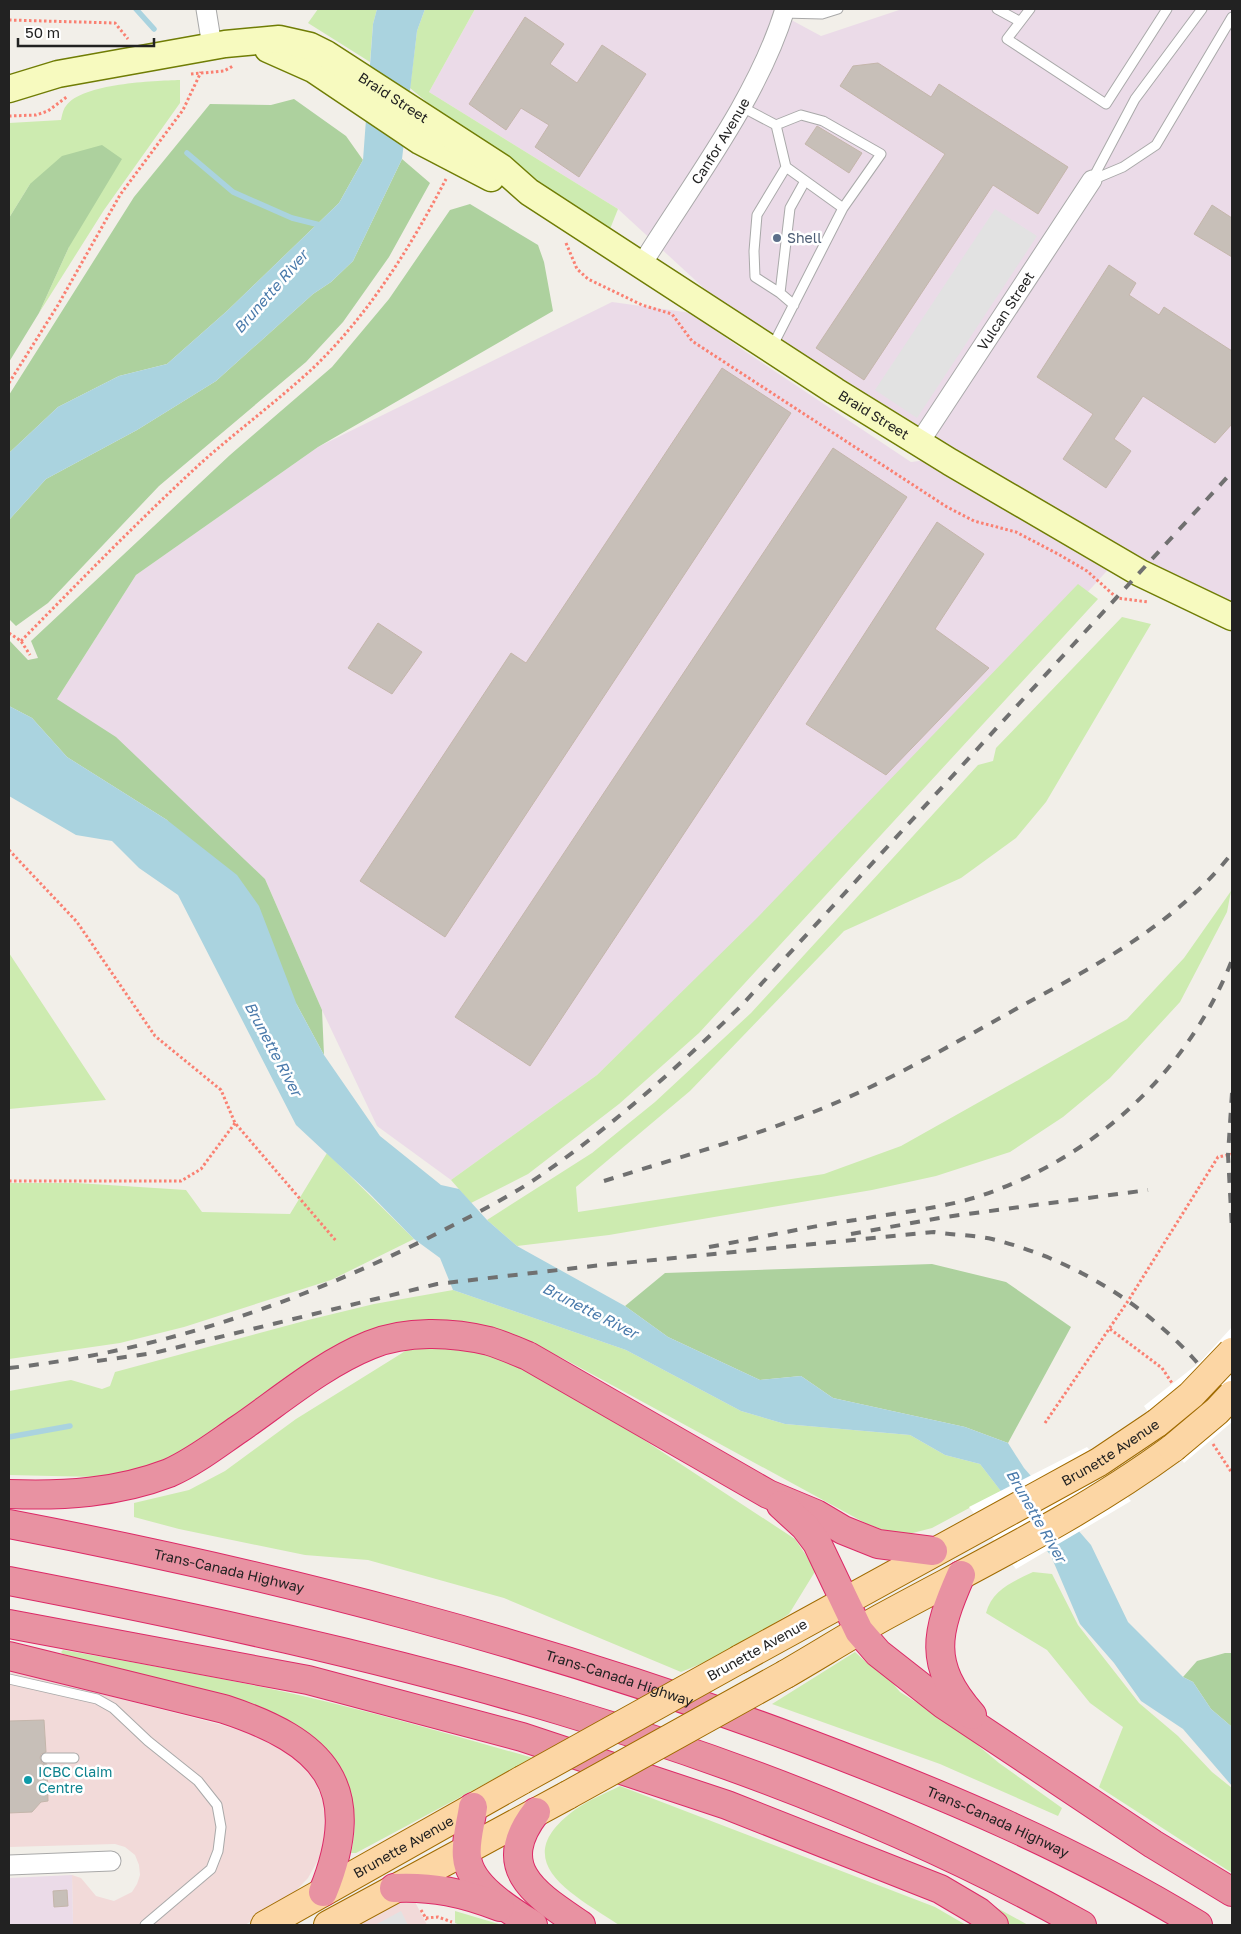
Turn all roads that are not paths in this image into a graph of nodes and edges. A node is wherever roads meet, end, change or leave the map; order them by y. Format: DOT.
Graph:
graph roads {
  1 [pos="206,9"];
  2 [pos="838,9"];
  3 [pos="997,9"];
  4 [pos="1030,9"];
  5 [pos="1167,9"];
  6 [pos="1202,9"];
  7 [pos="784,11"];
  8 [pos="1232,17"];
  9 [pos="1019,21"];
  10 [pos="212,46"];
  11 [pos="9,71"];
  12 [pos="58,74"];
  13 [pos="347,79"];
  14 [pos="9,89"];
  15 [pos="740,106"];
  16 [pos="776,125"];
  17 [pos="786,167"];
  18 [pos="1092,180"];
  19 [pos="805,181"];
  20 [pos="529,192"];
  21 [pos="843,208"];
  22 [pos="642,264"];
  23 [pos="780,293"];
  24 [pos="794,305"];
  25 [pos="771,348"];
  26 [pos="919,443"];
  27 [pos="1232,616"];
  28 [pos="1232,1352"];
  29 [pos="1232,1395"];
  30 [pos="9,1494"];
  31 [pos="768,1494"];
  32 [pos="9,1524"];
  33 [pos="933,1551"];
  34 [pos="961,1575"];
  35 [pos="9,1581"];
  36 [pos="844,1602"];
  37 [pos="9,1624"];
  38 [pos="859,1631"];
  39 [pos="9,1656"];
  40 [pos="9,1679"];
  41 [pos="991,1736"];
  42 [pos="46,1758"];
  43 [pos="74,1758"];
  44 [pos="473,1807"];
  45 [pos="536,1812"];
  46 [pos="468,1848"];
  47 [pos="111,1861"];
  48 [pos="9,1865"];
  49 [pos="394,1888"];
  50 [pos="323,1892"];
  51 [pos="1232,1892"];
  52 [pos="522,1918"];
  53 [pos="146,1925"];
  54 [pos="265,1925"];
  55 [pos="328,1925"];
  56 [pos="581,1925"];
  57 [pos="994,1925"];
  58 [pos="1082,1925"];
  59 [pos="1198,1925"];
  1 -- 10 [label="street"];
  2 -- 7 [label="lane"];
  3 -- 9 [label="lane"];
  4 -- 9 [label="lane"];
  5 -- 9 [label="lane"];
  6 -- 18 [label="lane"];
  7 -- 15 [label="street, Canfor Avenue"];
  8 -- 18 [label="lane"];
  10 -- 12 [label="street, Braid Street"];
  10 -- 13 [label="street, Braid Street"];
  11 -- 12 [label="street"];
  12 -- 14 [label="street"];
  13 -- 20 [label="street, Braid Street"];
  13 -- 20 [label="street, Braid Street"];
  15 -- 16 [label="lane"];
  15 -- 22 [label="street, Canfor Avenue"];
  16 -- 17 [label="lane"];
  16 -- 21 [label="lane"];
  17 -- 19 [label="lane"];
  17 -- 23 [label="lane"];
  18 -- 26 [label="street, Vulcan Street"];
  19 -- 21 [label="lane"];
  19 -- 23 [label="lane"];
  20 -- 22 [label="street, Braid Street"];
  21 -- 24 [label="lane"];
  22 -- 25 [label="street, Braid Street"];
  23 -- 24 [label="lane"];
  24 -- 25 [label="lane"];
  25 -- 26 [label="street, Braid Street"];
  26 -- 27 [label="street, Braid Street"];
  28 -- 33 [label="main road, Brunette Avenue, bridge"];
  29 -- 34 [label="main road, bridge"];
  30 -- 31 [label="highway"];
  31 -- 33 [label="highway"];
  31 -- 36 [label="highway"];
  32 -- 59 [label="highway, Trans-Canada Highway"];
  33 -- 36 [label="main road, Brunette Avenue"];
  34 -- 38 [label="main road"];
  34 -- 41 [label="highway"];
  35 -- 58 [label="highway"];
  36 -- 38 [label="highway"];
  36 -- 44 [label="main road, Brunette Avenue, bridge"];
  37 -- 57 [label="highway"];
  38 -- 41 [label="highway"];
  38 -- 45 [label="main road, bridge"];
  39 -- 50 [label="highway"];
  40 -- 53 [label="lane"];
  41 -- 51 [label="highway"];
  42 -- 43 [label="lane"];
  44 -- 46 [label="highway"];
  44 -- 50 [label="main road, Brunette Avenue"];
  45 -- 46 [label="main road"];
  45 -- 56 [label="highway"];
  46 -- 49 [label="main road"];
  46 -- 52 [label="highway"];
  47 -- 48 [label="street"];
  49 -- 52 [label="highway"];
  49 -- 55 [label="main road"];
  50 -- 54 [label="main road, Brunette Avenue"];
}
